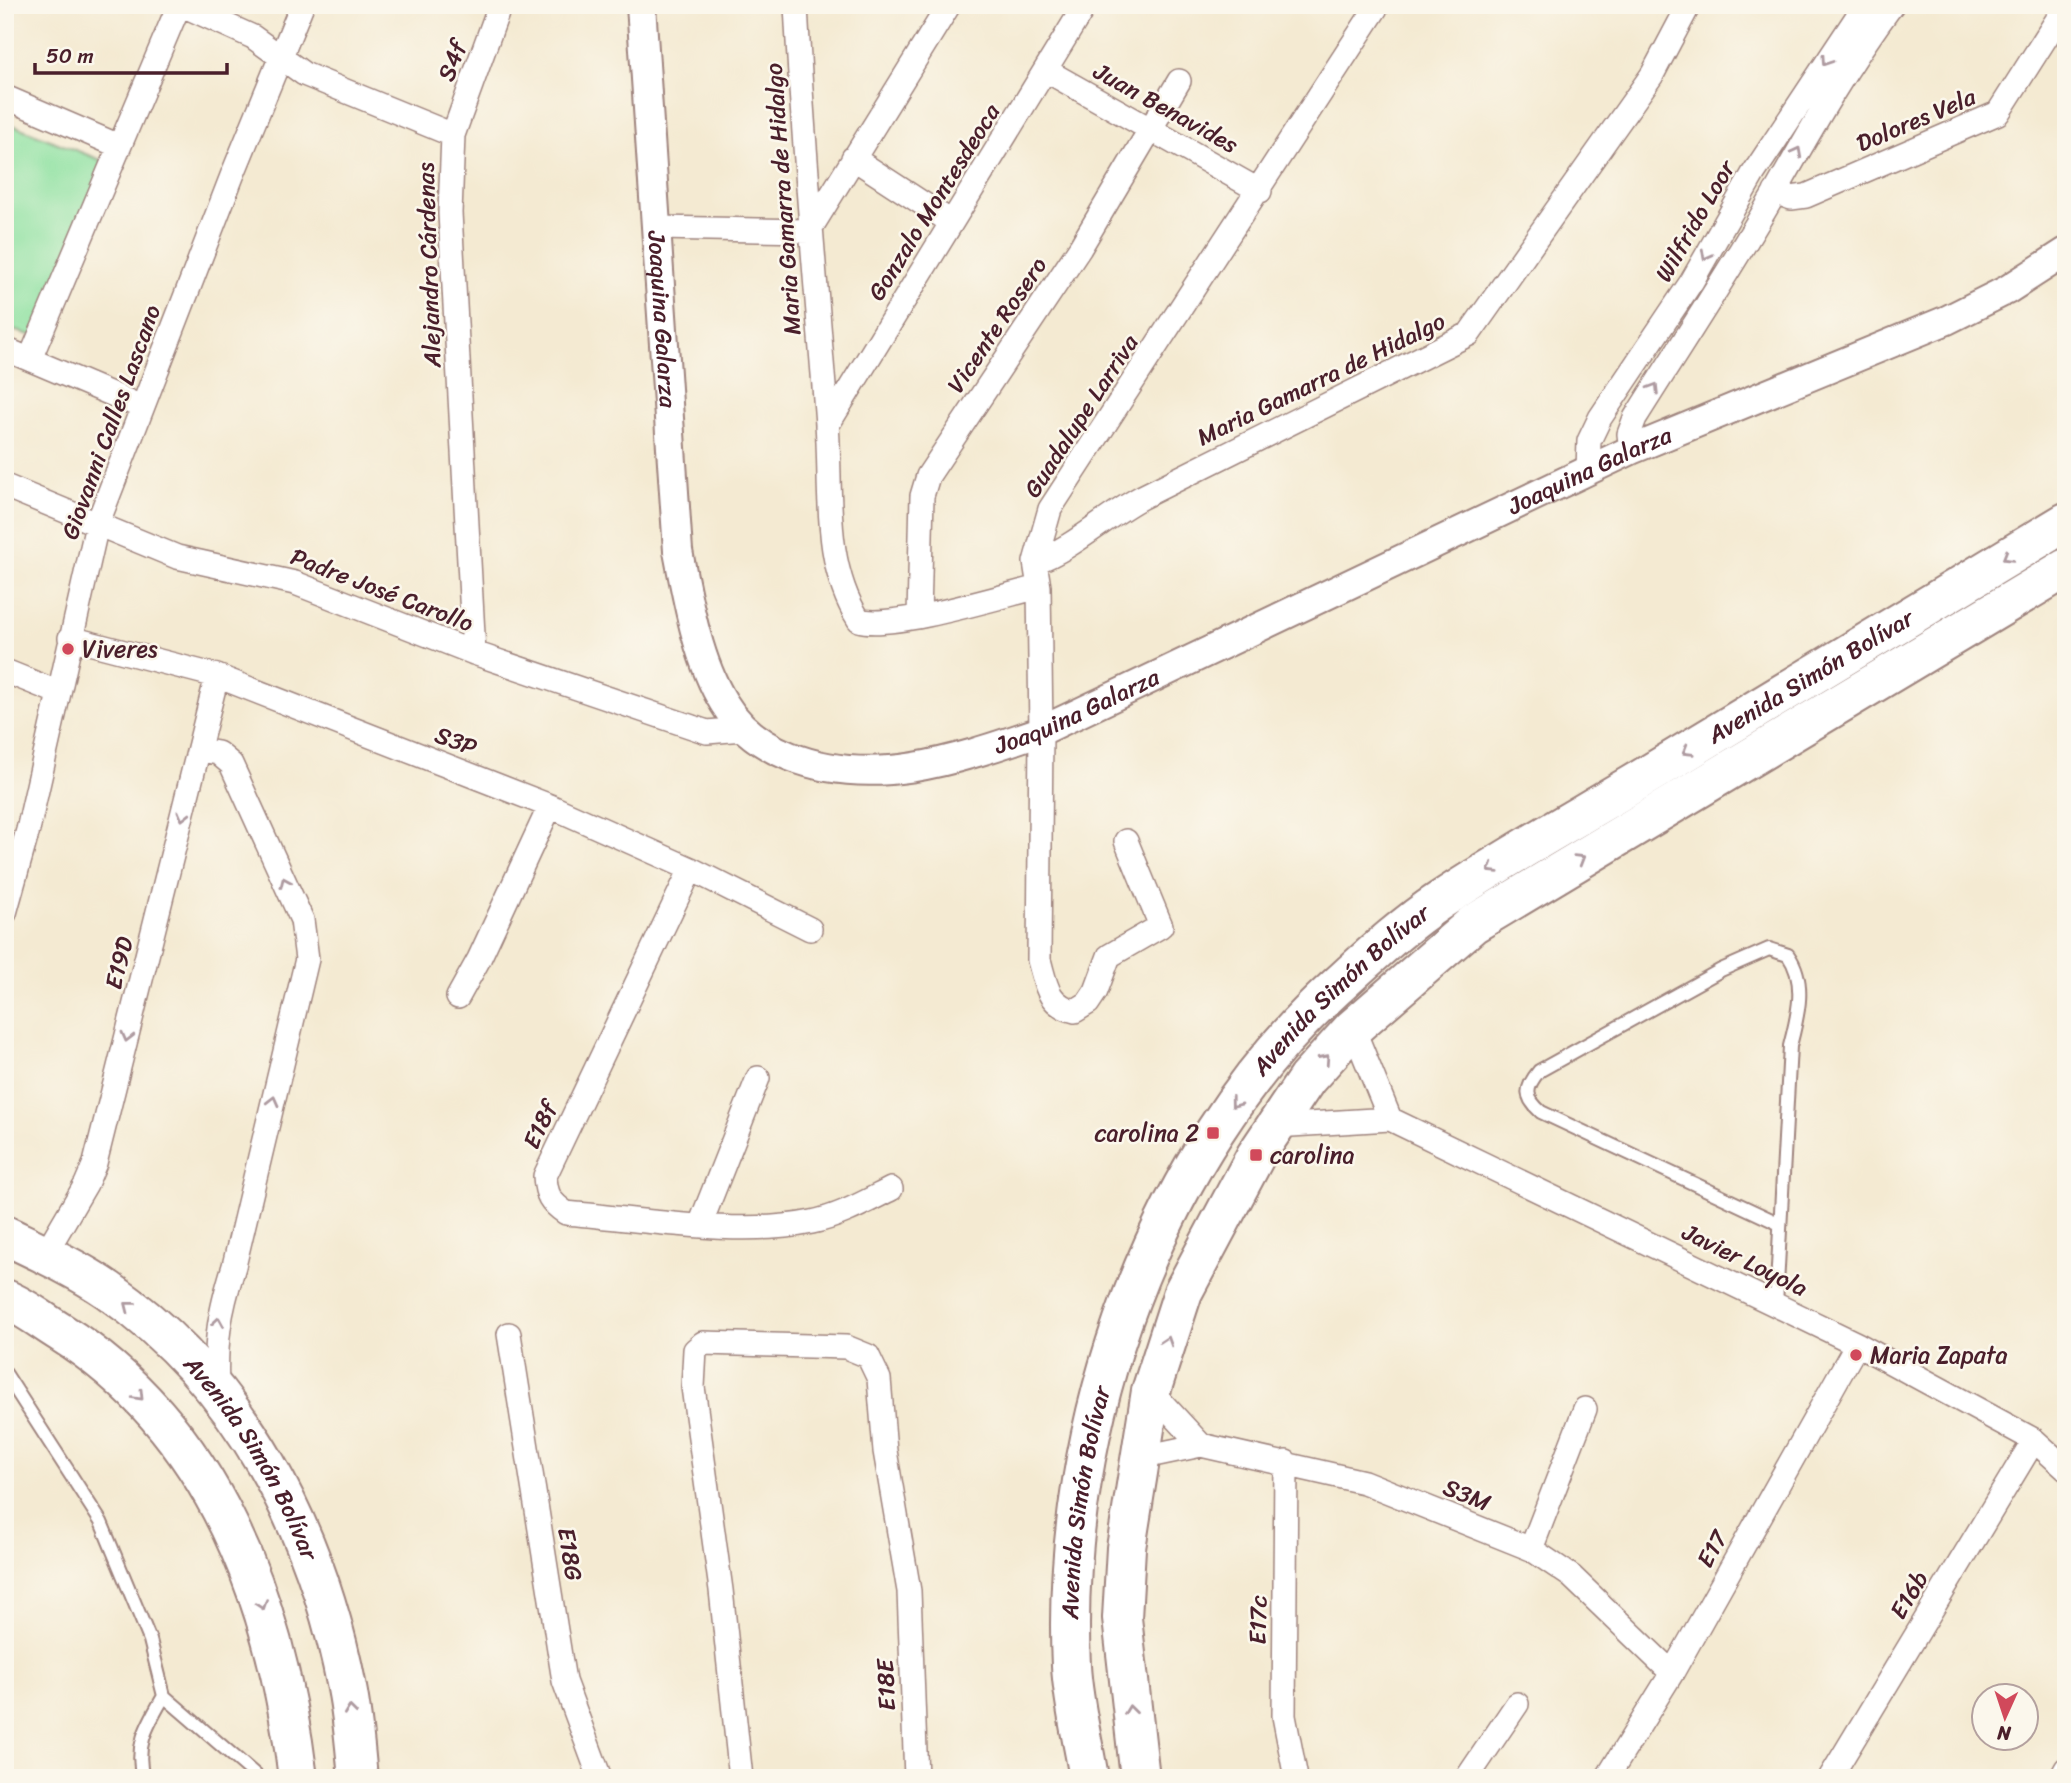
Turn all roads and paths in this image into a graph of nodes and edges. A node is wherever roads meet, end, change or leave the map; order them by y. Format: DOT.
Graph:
graph roads {
  1 [pos="180,5"];
  2 [pos="302,5"];
  3 [pos="500,5"];
  4 [pos="641,5"];
  5 [pos="949,5"];
  6 [pos="1085,5"];
  7 [pos="1378,5"];
  8 [pos="1689,5"];
  9 [pos="1865,5"];
  10 [pos="1892,5"];
  11 [pos="798,6"];
  12 [pos="2066,6"];
  13 [pos="281,56"];
  14 [pos="1047,71"];
  15 [pos="1179,81"];
  16 [pos="6,98"];
  17 [pos="1149,130"];
  18 [pos="453,135"];
  19 [pos="119,146"];
  20 [pos="853,158"];
  21 [pos="1260,191"];
  22 [pos="1775,192"];
  23 [pos="951,222"];
  24 [pos="658,228"];
  25 [pos="809,231"];
  26 [pos="2066,252"];
  27 [pos="5,349"];
  28 [pos="30,359"];
  29 [pos="142,407"];
  30 [pos="827,426"];
  31 [pos="1631,450"];
  32 [pos="1588,470"];
  33 [pos="5,486"];
  34 [pos="2066,522"];
  35 [pos="97,526"];
  36 [pos="1035,562"];
  37 [pos="2066,568"];
  38 [pos="1039,587"];
  39 [pos="919,617"];
  40 [pos="71,638"];
  41 [pos="474,653"];
  42 [pos="5,671"];
  43 [pos="217,676"];
  44 [pos="57,692"];
  45 [pos="743,729"];
  46 [pos="1041,731"];
  47 [pos="200,750"];
  48 [pos="550,806"];
  49 [pos="1126,841"];
  50 [pos="691,869"];
  51 [pos="5,913"];
  52 [pos="810,929"];
  53 [pos="457,997"];
  54 [pos="1353,1028"];
  55 [pos="758,1078"];
  56 [pos="1390,1119"];
  57 [pos="1275,1126"];
  58 [pos="891,1189"];
  59 [pos="1780,1224"];
  60 [pos="700,1225"];
  61 [pos="5,1235"];
  62 [pos="45,1254"];
  63 [pos="5,1299"];
  64 [pos="1776,1304"];
  65 [pos="509,1334"];
  66 [pos="1857,1343"];
  67 [pos="5,1373"];
  68 [pos="217,1390"];
  69 [pos="1151,1391"];
  70 [pos="1585,1409"];
  71 [pos="2034,1440"];
  72 [pos="1201,1445"];
  73 [pos="1139,1458"];
  74 [pos="1286,1462"];
  75 [pos="2066,1469"];
  76 [pos="1531,1549"];
  77 [pos="1672,1673"];
  78 [pos="164,1696"];
  79 [pos="1517,1704"];
  80 [pos="2066,1769"];
  81 [pos="596,1774"];
  82 [pos="143,1778"];
  83 [pos="259,1778"];
  84 [pos="298,1778"];
  85 [pos="358,1778"];
  86 [pos="741,1778"];
  87 [pos="916,1778"];
  88 [pos="1089,1778"];
  89 [pos="1140,1778"];
  90 [pos="1296,1778"];
  91 [pos="1467,1778"];
  92 [pos="1608,1778"];
  93 [pos="1829,1778"];
  94 [pos="2061,1778"];
  1 -- 13 [label="street, Alejandro Cárdenas"];
  1 -- 19 [label="street"];
  2 -- 13 [label="street, Giovanni Calles Lascano"];
  3 -- 18 [label="street, S4f"];
  4 -- 24 [label="street, Joaquina Galarza"];
  5 -- 20 [label="street"];
  6 -- 14 [label="street, Gonzalo Montesdeoca"];
  7 -- 21 [label="street, Guadalupe Larriva"];
  8 -- 36 [label="street, Maria Gamarra de Hidalgo"];
  9 -- 32 [label="street, Wilfrido Loor, one-way"];
  22 -- 10 [label="street, Wilfrido Loor, one-way"];
  11 -- 25 [label="street, Maria Gamarra de Hidalgo"];
  12 -- 22 [label="street, Dolores Vela"];
  13 -- 18 [label="street, Alejandro Cárdenas"];
  13 -- 29 [label="street, Giovanni Calles Lascano"];
  14 -- 17 [label="street, Juan Benavides"];
  14 -- 23 [label="street, Gonzalo Montesdeoca"];
  15 -- 17 [label="street, Vicente Rosero"];
  16 -- 19 [label="street"];
  17 -- 21 [label="street, Juan Benavides"];
  17 -- 39 [label="street, Vicente Rosero"];
  18 -- 41 [label="street, Alejandro Cárdenas"];
  19 -- 28 [label="street"];
  20 -- 23 [label="street"];
  20 -- 25 [label="street"];
  21 -- 36 [label="street, Guadalupe Larriva"];
  31 -- 22 [label="street, Wilfrido Loor, one-way"];
  23 -- 30 [label="street, Gonzalo Montesdeoca"];
  24 -- 25 [label="street"];
  24 -- 45 [label="street, Joaquina Galarza"];
  25 -- 30 [label="street, Maria Gamarra de Hidalgo"];
  26 -- 31 [label="street, Joaquina Galarza"];
  27 -- 28 [label="street"];
  28 -- 29 [label="street"];
  29 -- 35 [label="street, Giovanni Calles Lascano"];
  30 -- 39 [label="street, Maria Gamarra de Hidalgo"];
  31 -- 32 [label="street, Joaquina Galarza"];
  32 -- 46 [label="street, Joaquina Galarza"];
  33 -- 35 [label="street, Padre José Carollo"];
  34 -- 88 [label="highway, Avenida Simón Bolívar, one-way"];
  35 -- 40 [label="street, Giovanni Calles Lascano"];
  35 -- 41 [label="street, Padre José Carollo"];
  36 -- 38 [label="street, Guadalupe Larriva"];
  54 -- 37 [label="highway, Avenida Simón Bolívar, one-way"];
  38 -- 39 [label="street, Maria Gamarra de Hidalgo"];
  38 -- 46 [label="street, Guadalupe Larriva"];
  40 -- 43 [label="street, S3P"];
  40 -- 44 [label="street, Giovanni Calles Lascano"];
  41 -- 45 [label="street, Padre José Carollo"];
  42 -- 44 [label="street"];
  43 -- 47 [label="street, E19D"];
  43 -- 48 [label="street, S3P"];
  44 -- 51 [label="street, Giovanni Calles Lascano"];
  45 -- 46 [label="street, Joaquina Galarza"];
  46 -- 49 [label="street, Guadalupe Larriva"];
  47 -- 62 [label="street, E19D, one-way"];
  68 -- 47 [label="street, one-way"];
  48 -- 50 [label="street, S3P"];
  48 -- 53 [label="street"];
  50 -- 52 [label="street, S3P"];
  50 -- 60 [label="street, E18f"];
  54 -- 56 [label="street"];
  57 -- 54 [label="highway, Avenida Simón Bolívar, one-way"];
  55 -- 60 [label="street"];
  56 -- 57 [label="street, Javier Loyola"];
  56 -- 64 [label="street, Javier Loyola"];
  69 -- 57 [label="highway, Avenida Simón Bolívar, one-way"];
  58 -- 60 [label="street, E18f"];
  59 -- 59 [label="lane"];
  59 -- 64 [label="lane"];
  61 -- 62 [label="highway, Avenida Simón Bolívar"];
  68 -- 62 [label="highway, Avenida Simón Bolívar, one-way"];
  63 -- 84 [label="highway, Avenida Simón Bolívar, one-way"];
  64 -- 66 [label="street, Javier Loyola"];
  65 -- 81 [label="street, E18G"];
  66 -- 71 [label="street, Javier Loyola"];
  66 -- 77 [label="street, E17"];
  67 -- 78 [label="lane"];
  85 -- 68 [label="highway, Avenida Simón Bolívar, one-way"];
  69 -- 72 [label="street"];
  69 -- 73 [label="highway, Avenida Simón Bolívar"];
  70 -- 76 [label="street"];
  71 -- 75 [label="street, Javier Loyola"];
  71 -- 93 [label="street, E16b"];
  72 -- 73 [label="street, S3M"];
  72 -- 74 [label="street, S3M"];
  89 -- 73 [label="highway, Avenida Simón Bolívar, one-way"];
  74 -- 76 [label="street, S3M"];
  74 -- 90 [label="street, E17c"];
  76 -- 77 [label="street, S3M"];
  77 -- 92 [label="street, E17"];
  78 -- 82 [label="lane"];
  78 -- 83 [label="lane"];
  79 -- 91 [label="street"];
  80 -- 94 [label="street"];
  86 -- 87 [label="street, E18E"];
}
